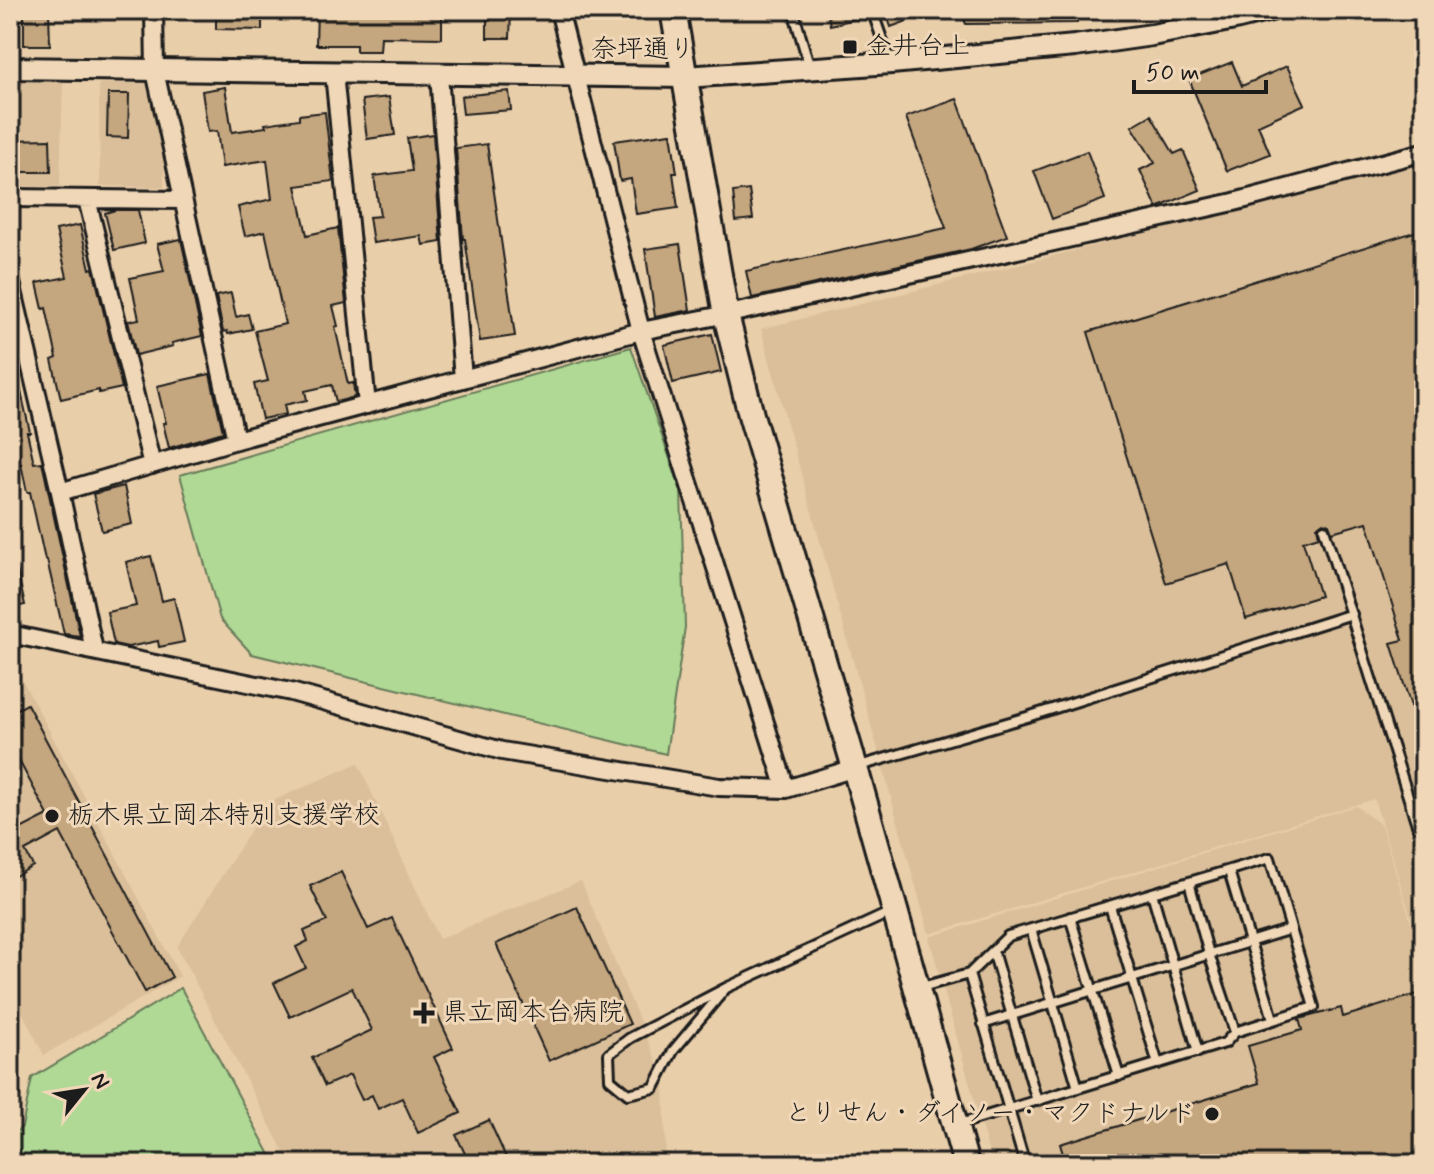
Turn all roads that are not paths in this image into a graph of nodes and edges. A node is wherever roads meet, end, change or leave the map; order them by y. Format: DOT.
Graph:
graph roads {
  1 [pos="154,10"];
  2 [pos="559,10"];
  3 [pos="673,10"];
  4 [pos="793,10"];
  5 [pos="872,10"];
  6 [pos="1271,10"];
  7 [pos="891,63"];
  8 [pos="10,68"];
  9 [pos="810,69"];
  10 [pos="155,71"];
  11 [pos="334,73"];
  12 [pos="439,75"];
  13 [pos="577,76"];
  14 [pos="685,77"];
  15 [pos="1424,152"];
  16 [pos="10,198"];
  17 [pos="87,199"];
  18 [pos="182,200"];
  19 [pos="10,278"];
  20 [pos="726,315"];
  21 [pos="641,331"];
  22 [pos="463,379"];
  23 [pos="367,405"];
  24 [pos="236,440"];
  25 [pos="152,465"];
  26 [pos="60,492"];
  27 [pos="1324,529"];
  28 [pos="1352,614"];
  29 [pos="10,634"];
  30 [pos="94,650"];
  31 [pos="855,768"];
  32 [pos="786,789"];
  33 [pos="1424,847"];
  34 [pos="1229,871"];
  35 [pos="1189,882"];
  36 [pos="1152,893"];
  37 [pos="1110,906"];
  38 [pos="896,910"];
  39 [pos="1070,917"];
  40 [pos="1031,929"];
  41 [pos="1291,929"];
  42 [pos="1250,942"];
  43 [pos="993,951"];
  44 [pos="1209,954"];
  45 [pos="1172,966"];
  46 [pos="969,974"];
  47 [pos="1132,978"];
  48 [pos="726,988"];
  49 [pos="917,988"];
  50 [pos="1093,990"];
  51 [pos="1053,1003"];
  52 [pos="1012,1016"];
  53 [pos="1273,1019"];
  54 [pos="983,1024"];
  55 [pos="1235,1032"];
  56 [pos="1198,1052"];
  57 [pos="1158,1064"];
  58 [pos="1119,1076"];
  59 [pos="1078,1088"];
  60 [pos="1037,1101"];
  61 [pos="1009,1110"];
  62 [pos="956,1125"];
  63 [pos="966,1164"];
  64 [pos="1025,1164"];
  1 -- 10 [label="street"];
  2 -- 13 [label="street"];
  3 -- 14 [label="main road"];
  4 -- 9 [label="lane"];
  5 -- 7 [label="lane"];
  6 -- 7 [label="street, 奈坪通り"];
  7 -- 9 [label="street, 奈坪通り"];
  8 -- 10 [label="street, 奈坪通り"];
  9 -- 14 [label="street, 奈坪通り"];
  10 -- 11 [label="street, 奈坪通り"];
  10 -- 18 [label="street"];
  11 -- 12 [label="street, 奈坪通り"];
  11 -- 23 [label="street"];
  12 -- 13 [label="street, 奈坪通り"];
  12 -- 22 [label="street"];
  13 -- 14 [label="street, 奈坪通り"];
  13 -- 21 [label="street"];
  14 -- 20 [label="main road"];
  15 -- 20 [label="street"];
  16 -- 17 [label="street"];
  17 -- 18 [label="street"];
  17 -- 25 [label="street"];
  18 -- 24 [label="street"];
  19 -- 26 [label="street"];
  20 -- 21 [label="street"];
  20 -- 31 [label="main road"];
  21 -- 22 [label="street"];
  21 -- 32 [label="street"];
  22 -- 23 [label="street"];
  23 -- 24 [label="street"];
  24 -- 25 [label="street"];
  25 -- 26 [label="street"];
  26 -- 30 [label="street"];
  27 -- 28 [label="lane"];
  28 -- 31 [label="lane"];
  28 -- 33 [label="lane"];
  29 -- 30 [label="street"];
  30 -- 32 [label="street"];
  31 -- 32 [label="street"];
  31 -- 38 [label="main road"];
  34 -- 35 [label="lane"];
  34 -- 41 [label="lane"];
  34 -- 42 [label="lane"];
  35 -- 36 [label="lane"];
  35 -- 44 [label="lane"];
  36 -- 37 [label="lane"];
  36 -- 45 [label="lane"];
  37 -- 39 [label="lane"];
  37 -- 47 [label="lane"];
  38 -- 48 [label="lane"];
  38 -- 49 [label="main road"];
  39 -- 40 [label="lane"];
  39 -- 50 [label="lane"];
  40 -- 43 [label="lane"];
  40 -- 51 [label="lane"];
  41 -- 42 [label="lane"];
  41 -- 53 [label="lane"];
  42 -- 44 [label="lane"];
  42 -- 53 [label="lane"];
  43 -- 46 [label="lane"];
  43 -- 52 [label="lane"];
  44 -- 45 [label="lane"];
  44 -- 55 [label="lane"];
  45 -- 47 [label="lane"];
  45 -- 56 [label="lane"];
  46 -- 49 [label="lane"];
  46 -- 54 [label="lane"];
  47 -- 50 [label="lane"];
  47 -- 57 [label="lane"];
  48 -- 48 [label="lane"];
  49 -- 62 [label="main road"];
  50 -- 51 [label="lane"];
  50 -- 58 [label="lane"];
  51 -- 52 [label="lane"];
  51 -- 59 [label="lane"];
  52 -- 54 [label="lane"];
  52 -- 60 [label="lane"];
  53 -- 55 [label="lane"];
  54 -- 61 [label="lane"];
  55 -- 56 [label="lane"];
  56 -- 57 [label="lane"];
  57 -- 58 [label="lane"];
  58 -- 59 [label="lane"];
  59 -- 60 [label="lane"];
  60 -- 61 [label="lane"];
  61 -- 62 [label="lane"];
  61 -- 64 [label="lane"];
  62 -- 63 [label="main road"];
}
